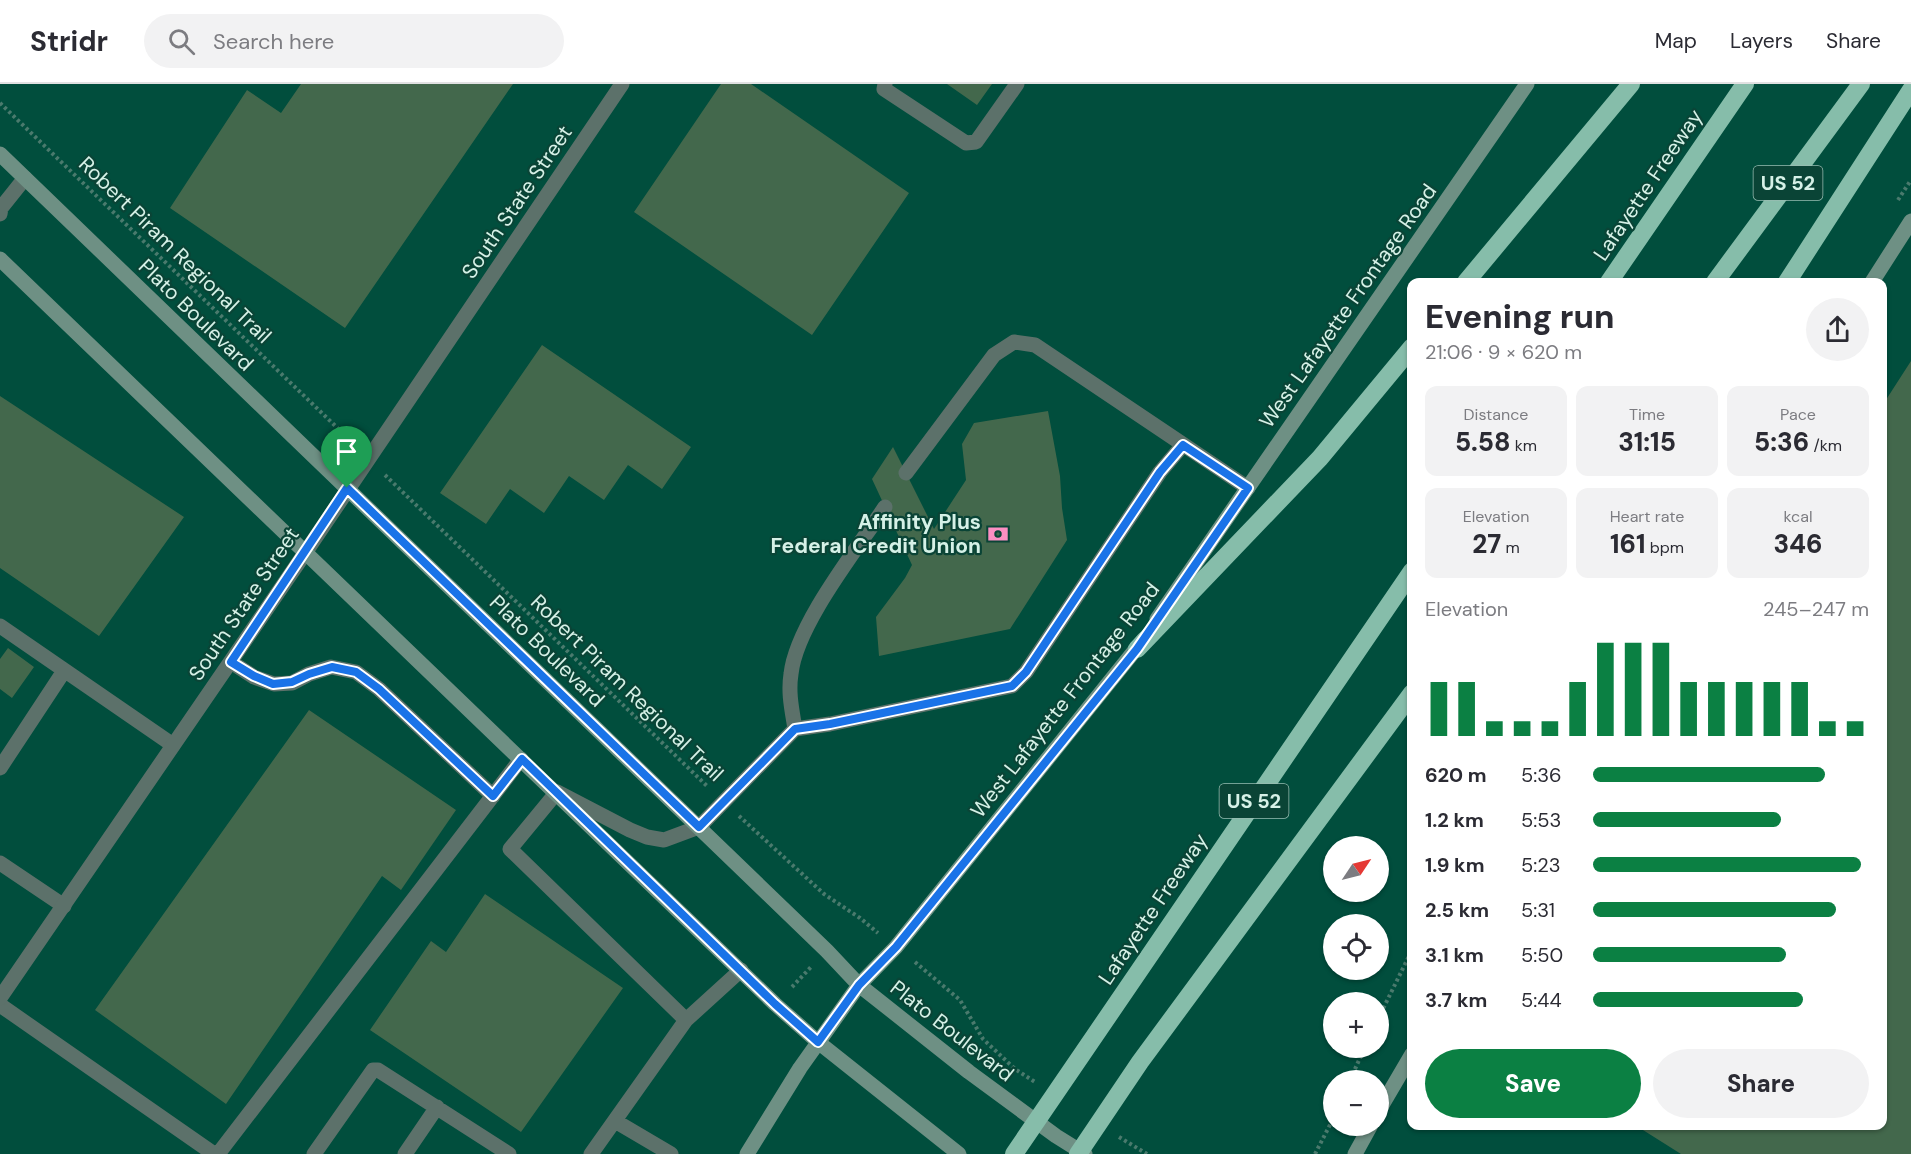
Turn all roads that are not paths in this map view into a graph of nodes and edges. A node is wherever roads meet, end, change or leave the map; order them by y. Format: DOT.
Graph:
graph roads {
  1 [pos="622,84"];
  2 [pos="885,84"];
  3 [pos="1017,84"];
  4 [pos="1527,84"];
  5 [pos="1630,84"];
  6 [pos="1745,84"];
  7 [pos="1861,84"];
  8 [pos="1911,90"];
  9 [pos="0,154"];
  10 [pos="24,178"];
  11 [pos="0,214"];
  12 [pos="1911,221"];
  13 [pos="0,259"];
  14 [pos="1469,278"];
  15 [pos="1612,278"];
  16 [pos="1718,278"];
  17 [pos="1790,278"];
  18 [pos="1875,278"];
  19 [pos="1407,353"];
  20 [pos="1183,445"];
  21 [pos="906,473"];
  22 [pos="347,488"];
  23 [pos="1248,488"];
  24 [pos="885,507"];
  25 [pos="305,552"];
  26 [pos="1407,578"];
  27 [pos="0,626"];
  28 [pos="1137,649"];
  29 [pos="231,662"];
  30 [pos="64,671"];
  31 [pos="1407,700"];
  32 [pos="795,729"];
  33 [pos="173,745"];
  34 [pos="522,759"];
  35 [pos="0,768"];
  36 [pos="557,792"];
  37 [pos="493,796"];
  38 [pos="699,827"];
  39 [pos="0,863"];
  40 [pos="64,906"];
  41 [pos="741,970"];
  42 [pos="859,985"];
  43 [pos="0,998"];
  44 [pos="0,1005"];
  45 [pos="686,1020"];
  46 [pos="818,1042"];
  47 [pos="1407,1063"];
  48 [pos="1389,1093"];
  49 [pos="437,1107"];
  50 [pos="615,1120"];
  51 [pos="1365,1136"];
  52 [pos="216,1154"];
  53 [pos="314,1154"];
  54 [pos="405,1154"];
  55 [pos="509,1154"];
  56 [pos="591,1154"];
  57 [pos="671,1154"];
  58 [pos="747,1154"];
  59 [pos="959,1154"];
  60 [pos="1014,1154"];
  61 [pos="1078,1154"];
  62 [pos="1085,1154"];
  63 [pos="1355,1154"];
  1 -- 22 [label="street, South State Street"];
  2 -- 3 [label="street"];
  4 -- 23 [label="main road, West Lafayette Frontage Road"];
  5 -- 14 [label="highway"];
  6 -- 15 [label="highway, Lafayette Freeway"];
  7 -- 16 [label="highway, US 52"];
  8 -- 17 [label="highway"];
  9 -- 10 [label="main road, Plato Boulevard"];
  10 -- 11 [label="street"];
  10 -- 22 [label="main road, Plato Boulevard"];
  12 -- 18 [label="main road"];
  13 -- 25 [label="main road"];
  19 -- 28 [label="highway"];
  20 -- 21 [label="street"];
  20 -- 23 [label="street"];
  20 -- 32 [label="street"];
  22 -- 25 [label="street, South State Street"];
  22 -- 38 [label="main road, Plato Boulevard"];
  23 -- 28 [label="main road, West Lafayette Frontage Road"];
  24 -- 32 [label="street"];
  25 -- 29 [label="street, South State Street"];
  25 -- 34 [label="main road"];
  26 -- 60 [label="highway, Lafayette Freeway / US 52"];
  27 -- 30 [label="street"];
  28 -- 42 [label="main road, West Lafayette Frontage Road"];
  29 -- 33 [label="street, South State Street"];
  29 -- 37 [label="street"];
  30 -- 33 [label="street"];
  30 -- 35 [label="street"];
  31 -- 61 [label="highway, US 52"];
  32 -- 38 [label="street"];
  33 -- 40 [label="street, South State Street"];
  34 -- 36 [label="main road"];
  34 -- 37 [label="street"];
  36 -- 38 [label="street"];
  36 -- 41 [label="main road"];
  36 -- 45 [label="street"];
  37 -- 52 [label="street"];
  38 -- 42 [label="main road, Plato Boulevard"];
  39 -- 40 [label="street"];
  40 -- 43 [label="street, South State Street"];
  41 -- 45 [label="street"];
  41 -- 46 [label="main road"];
  42 -- 46 [label="main road, West Lafayette Frontage Road"];
  42 -- 62 [label="main road, Plato Boulevard"];
  44 -- 52 [label="street"];
  45 -- 50 [label="street"];
  46 -- 58 [label="main road, West Lafayette Frontage Road"];
  46 -- 59 [label="main road"];
  47 -- 48 [label="main road"];
  49 -- 53 [label="street"];
  49 -- 54 [label="street"];
  49 -- 55 [label="street"];
  50 -- 56 [label="street"];
  50 -- 57 [label="street"];
  51 -- 63 [label="main road"];
}
